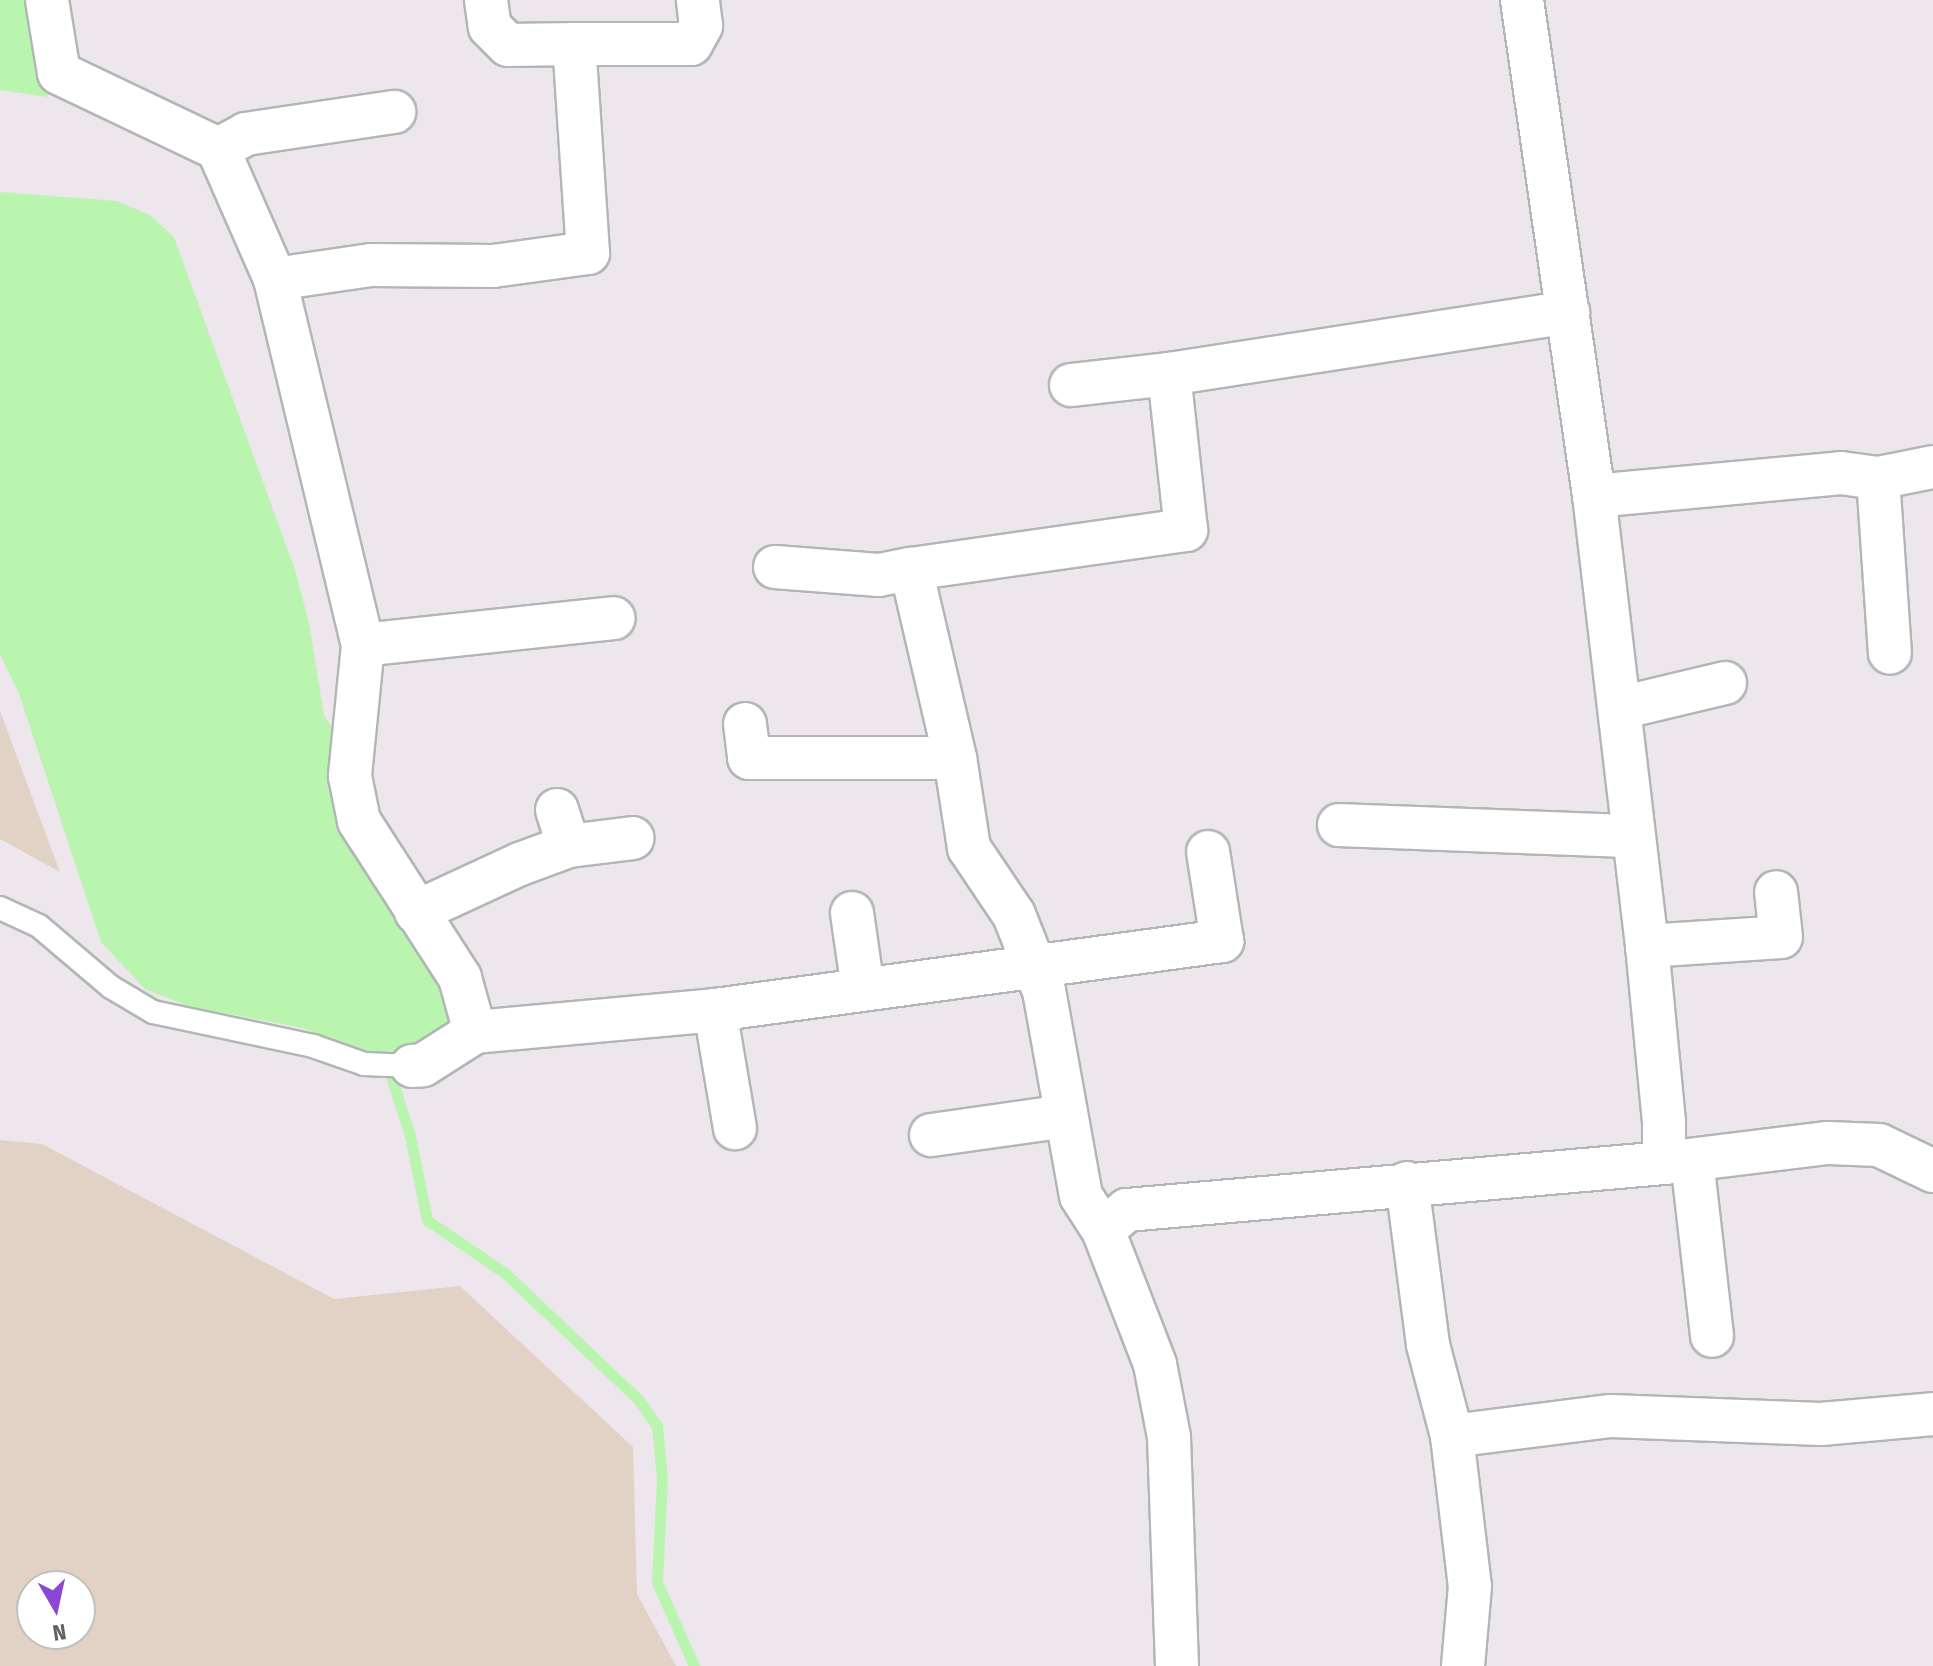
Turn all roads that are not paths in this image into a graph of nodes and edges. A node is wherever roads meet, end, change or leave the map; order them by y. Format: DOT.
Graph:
graph roads {
  1 [pos="47,0"];
  2 [pos="486,0"];
  3 [pos="698,0"];
  4 [pos="1522,0"];
  5 [pos="574,44"];
  6 [pos="394,112"];
  7 [pos="218,149"];
  8 [pos="275,279"];
  9 [pos="1568,312"];
  10 [pos="1169,374"];
  11 [pos="1071,385"];
  12 [pos="1933,467"];
  13 [pos="1878,478"];
  14 [pos="1594,496"];
  15 [pos="775,567"];
  16 [pos="911,569"];
  17 [pos="614,618"];
  18 [pos="363,645"];
  19 [pos="1890,653"];
  20 [pos="1725,683"];
  21 [pos="1620,708"];
  22 [pos="745,724"];
  23 [pos="955,758"];
  24 [pos="1339,825"];
  25 [pos="1632,836"];
  26 [pos="633,838"];
  27 [pos="1208,852"];
  28 [pos="1776,892"];
  29 [pos="0,908"];
  30 [pos="416,912"];
  31 [pos="852,913"];
  32 [pos="1647,946"];
  33 [pos="1033,967"];
  34 [pos="863,989"];
  35 [pos="715,1010"];
  36 [pos="475,1032"];
  37 [pos="412,1066"];
  38 [pos="1066,1116"];
  39 [pos="735,1128"];
  40 [pos="931,1135"];
  41 [pos="1678,1162"];
  42 [pos="1933,1171"];
  43 [pos="1407,1183"];
  44 [pos="1103,1230"];
  45 [pos="1712,1336"];
  46 [pos="1933,1414"];
  47 [pos="1452,1436"];
  48 [pos="1177,1666"];
  49 [pos="1463,1666"];
  1 -- 7 [label="street"];
  2 -- 5 [label="street"];
  3 -- 5 [label="street"];
  4 -- 9 [label="street"];
  5 -- 8 [label="street"];
  6 -- 7 [label="street"];
  7 -- 8 [label="street"];
  8 -- 18 [label="street"];
  9 -- 10 [label="street"];
  9 -- 14 [label="street"];
  10 -- 11 [label="street"];
  10 -- 16 [label="street"];
  12 -- 13 [label="street"];
  13 -- 14 [label="street"];
  13 -- 19 [label="street"];
  14 -- 21 [label="street"];
  15 -- 16 [label="street"];
  16 -- 23 [label="street"];
  17 -- 18 [label="street"];
  18 -- 30 [label="street"];
  20 -- 21 [label="street"];
  21 -- 25 [label="street"];
  22 -- 23 [label="street"];
  23 -- 33 [label="street"];
  24 -- 25 [label="street"];
  25 -- 32 [label="street"];
  26 -- 30 [label="street"];
  27 -- 33 [label="street"];
  28 -- 32 [label="street"];
  29 -- 37 [label="lane"];
  30 -- 36 [label="street"];
  31 -- 34 [label="street"];
  32 -- 41 [label="street"];
  33 -- 34 [label="street"];
  33 -- 38 [label="street"];
  34 -- 35 [label="street"];
  35 -- 36 [label="street"];
  35 -- 39 [label="street"];
  36 -- 37 [label="street"];
  38 -- 40 [label="street"];
  38 -- 44 [label="street"];
  41 -- 42 [label="street"];
  41 -- 43 [label="street"];
  41 -- 45 [label="street"];
  43 -- 44 [label="street"];
  43 -- 47 [label="street"];
  44 -- 48 [label="street"];
  46 -- 47 [label="street"];
  47 -- 49 [label="street"];
}
